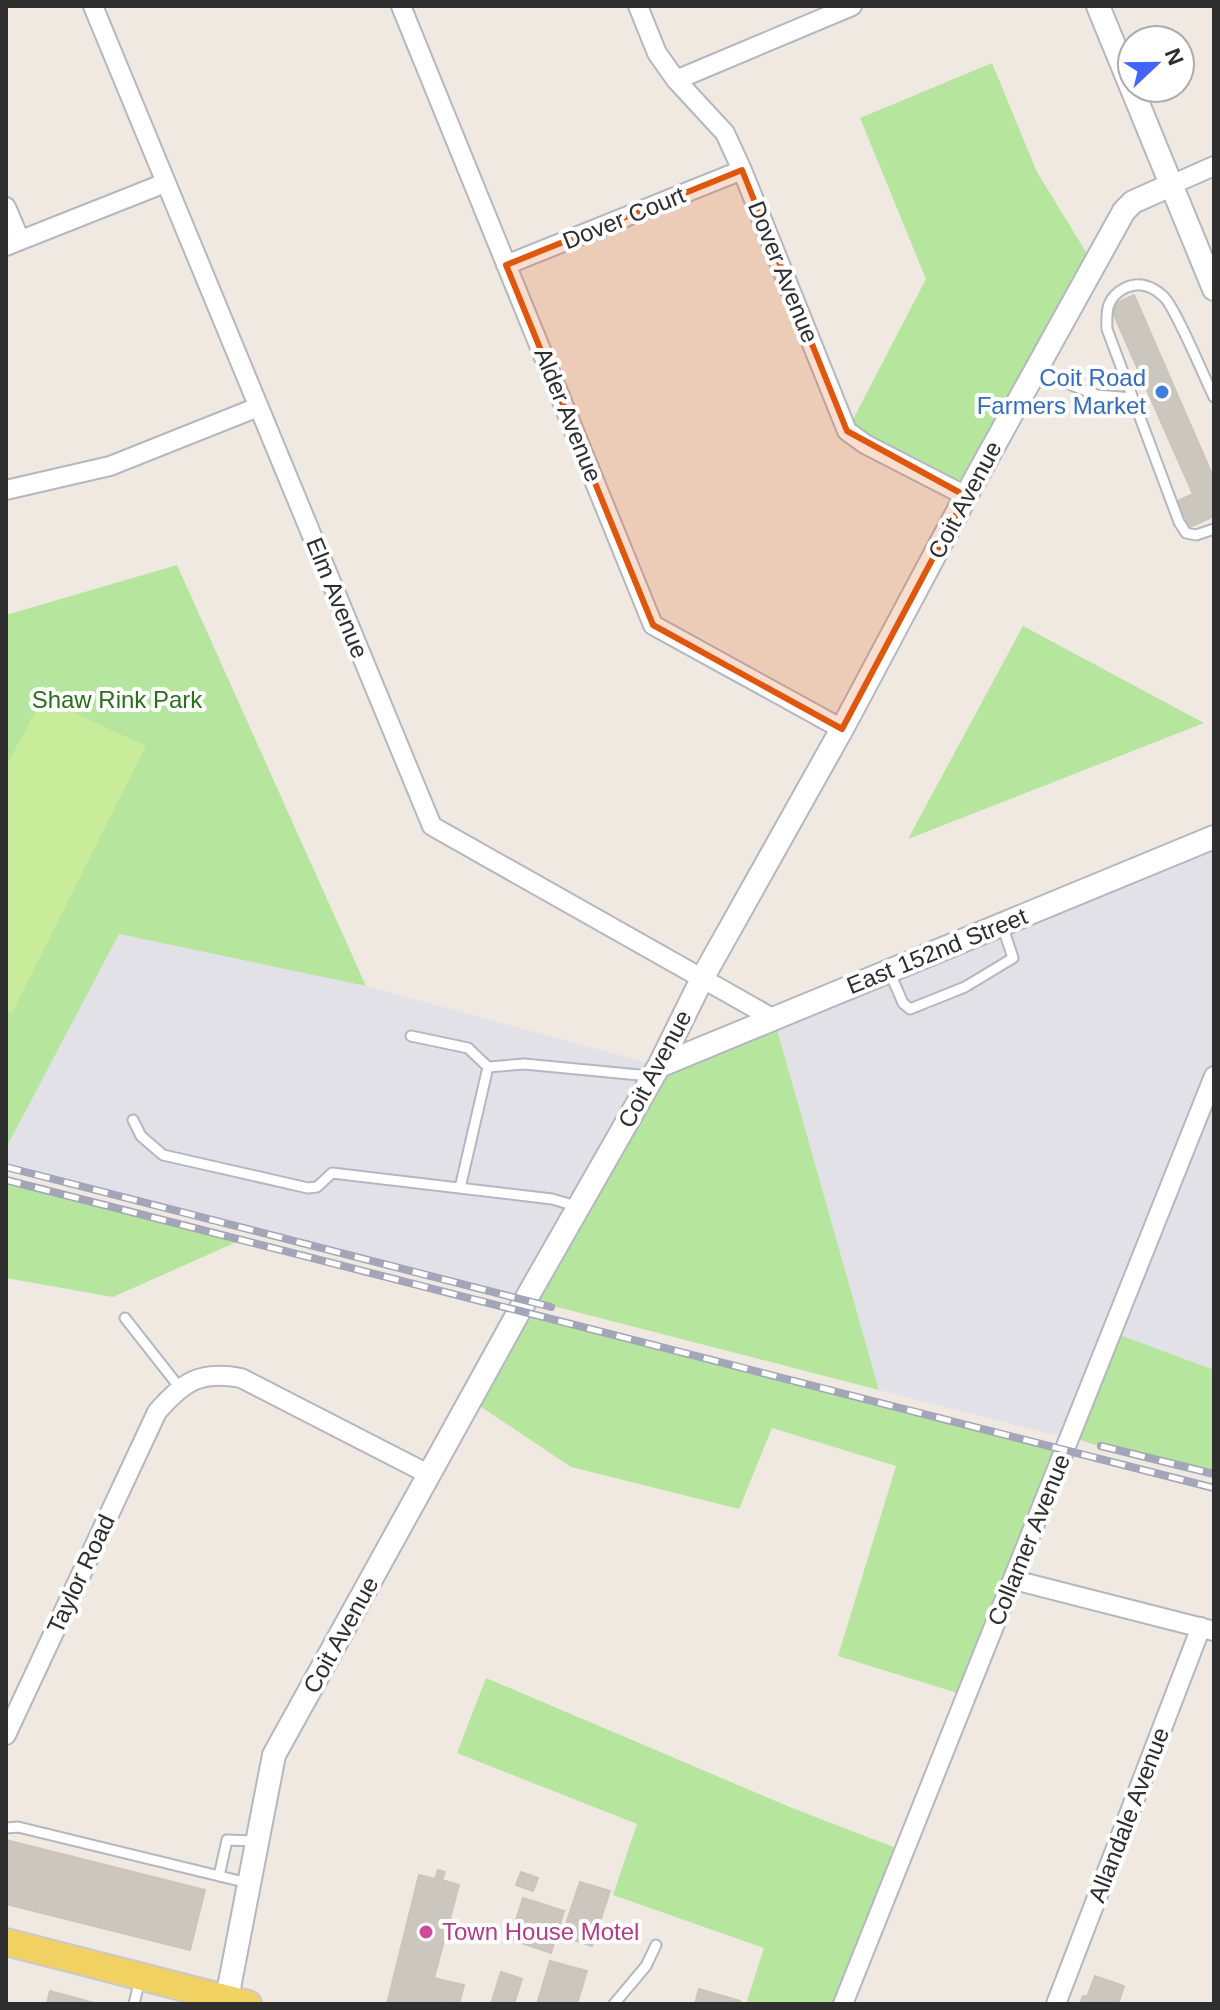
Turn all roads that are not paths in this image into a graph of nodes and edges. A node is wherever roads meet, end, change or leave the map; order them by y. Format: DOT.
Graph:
graph roads {
  1 [pos="93,6"];
  2 [pos="401,6"];
  3 [pos="638,6"];
  4 [pos="852,6"];
  5 [pos="1098,6"];
  6 [pos="676,80"];
  7 [pos="1214,166"];
  8 [pos="742,170"];
  9 [pos="165,183"];
  10 [pos="1171,185"];
  11 [pos="6,207"];
  12 [pos="13,243"];
  13 [pos="506,265"];
  14 [pos="1214,289"];
  15 [pos="1035,371"];
  16 [pos="1214,397"];
  17 [pos="1132,398"];
  18 [pos="258,407"];
  19 [pos="6,490"];
  20 [pos="966,496"];
  21 [pos="1214,529"];
  22 [pos="842,729"];
  23 [pos="1214,837"];
  24 [pos="1002,925"];
  25 [pos="889,971"];
  26 [pos="703,977"];
  27 [pos="774,1019"];
  28 [pos="411,1036"];
  29 [pos="488,1067"];
  30 [pos="656,1072"];
  31 [pos="1214,1076"];
  32 [pos="133,1120"];
  33 [pos="460,1188"];
  34 [pos="579,1207"];
  35 [pos="125,1318"];
  36 [pos="180,1388"];
  37 [pos="430,1475"];
  38 [pos="1014,1580"];
  39 [pos="1208,1629"];
  40 [pos="6,1735"];
  41 [pos="6,1828"];
  42 [pos="259,1841"];
  43 [pos="219,1876"];
  44 [pos="251,1884"];
  45 [pos="656,1945"];
  46 [pos="7,1946"];
  47 [pos="140,1976"];
  48 [pos="200,1998"];
  49 [pos="238,2001"];
  50 [pos="134,2004"];
  51 [pos="614,2004"];
  52 [pos="843,2004"];
  53 [pos="1056,2004"];
  1 -- 9 [label="street, Elm Avenue"];
  2 -- 13 [label="street, Alder Avenue"];
  3 -- 6 [label="street, Dover Avenue"];
  4 -- 6 [label="street"];
  5 -- 10 [label="street"];
  6 -- 8 [label="street, Dover Avenue"];
  7 -- 10 [label="street"];
  8 -- 13 [label="street, Dover Court"];
  8 -- 20 [label="street, Dover Avenue"];
  9 -- 12 [label="street"];
  9 -- 18 [label="street, Elm Avenue"];
  10 -- 14 [label="street"];
  10 -- 15 [label="street, Coit Avenue"];
  11 -- 12 [label="street"];
  13 -- 22 [label="street, Alder Avenue"];
  15 -- 17 [label="lane"];
  15 -- 20 [label="street, Coit Avenue"];
  16 -- 17 [label="lane"];
  17 -- 21 [label="lane"];
  18 -- 19 [label="street"];
  18 -- 26 [label="street, Elm Avenue"];
  20 -- 22 [label="street, Coit Avenue"];
  22 -- 26 [label="street, Coit Avenue"];
  23 -- 24 [label="street, East 152nd Street"];
  24 -- 25 [label="street, East 152nd Street"];
  24 -- 25 [label="lane"];
  25 -- 27 [label="street, East 152nd Street"];
  26 -- 27 [label="street, Elm Avenue"];
  26 -- 30 [label="street, Coit Avenue"];
  27 -- 30 [label="street, East 152nd Street"];
  28 -- 29 [label="lane"];
  29 -- 30 [label="lane"];
  29 -- 33 [label="lane"];
  30 -- 34 [label="street, Coit Avenue"];
  31 -- 38 [label="street, Collamer Avenue"];
  32 -- 33 [label="lane"];
  33 -- 34 [label="lane"];
  34 -- 37 [label="street, Coit Avenue"];
  35 -- 36 [label="lane"];
  36 -- 37 [label="street"];
  36 -- 40 [label="street, Taylor Road"];
  37 -- 42 [label="street, Coit Avenue"];
  38 -- 39 [label="street"];
  38 -- 52 [label="street, Collamer Avenue"];
  39 -- 53 [label="street, Allandale Avenue"];
  41 -- 43 [label="lane"];
  42 -- 43 [label="lane"];
  42 -- 44 [label="street, Coit Avenue"];
  43 -- 44 [label="lane"];
  44 -- 49 [label="street, Coit Avenue"];
  45 -- 51 [label="lane"];
  46 -- 47 [label="main road"];
  47 -- 48 [label="main road"];
  47 -- 50 [label="lane"];
  48 -- 49 [label="main road"];
}
